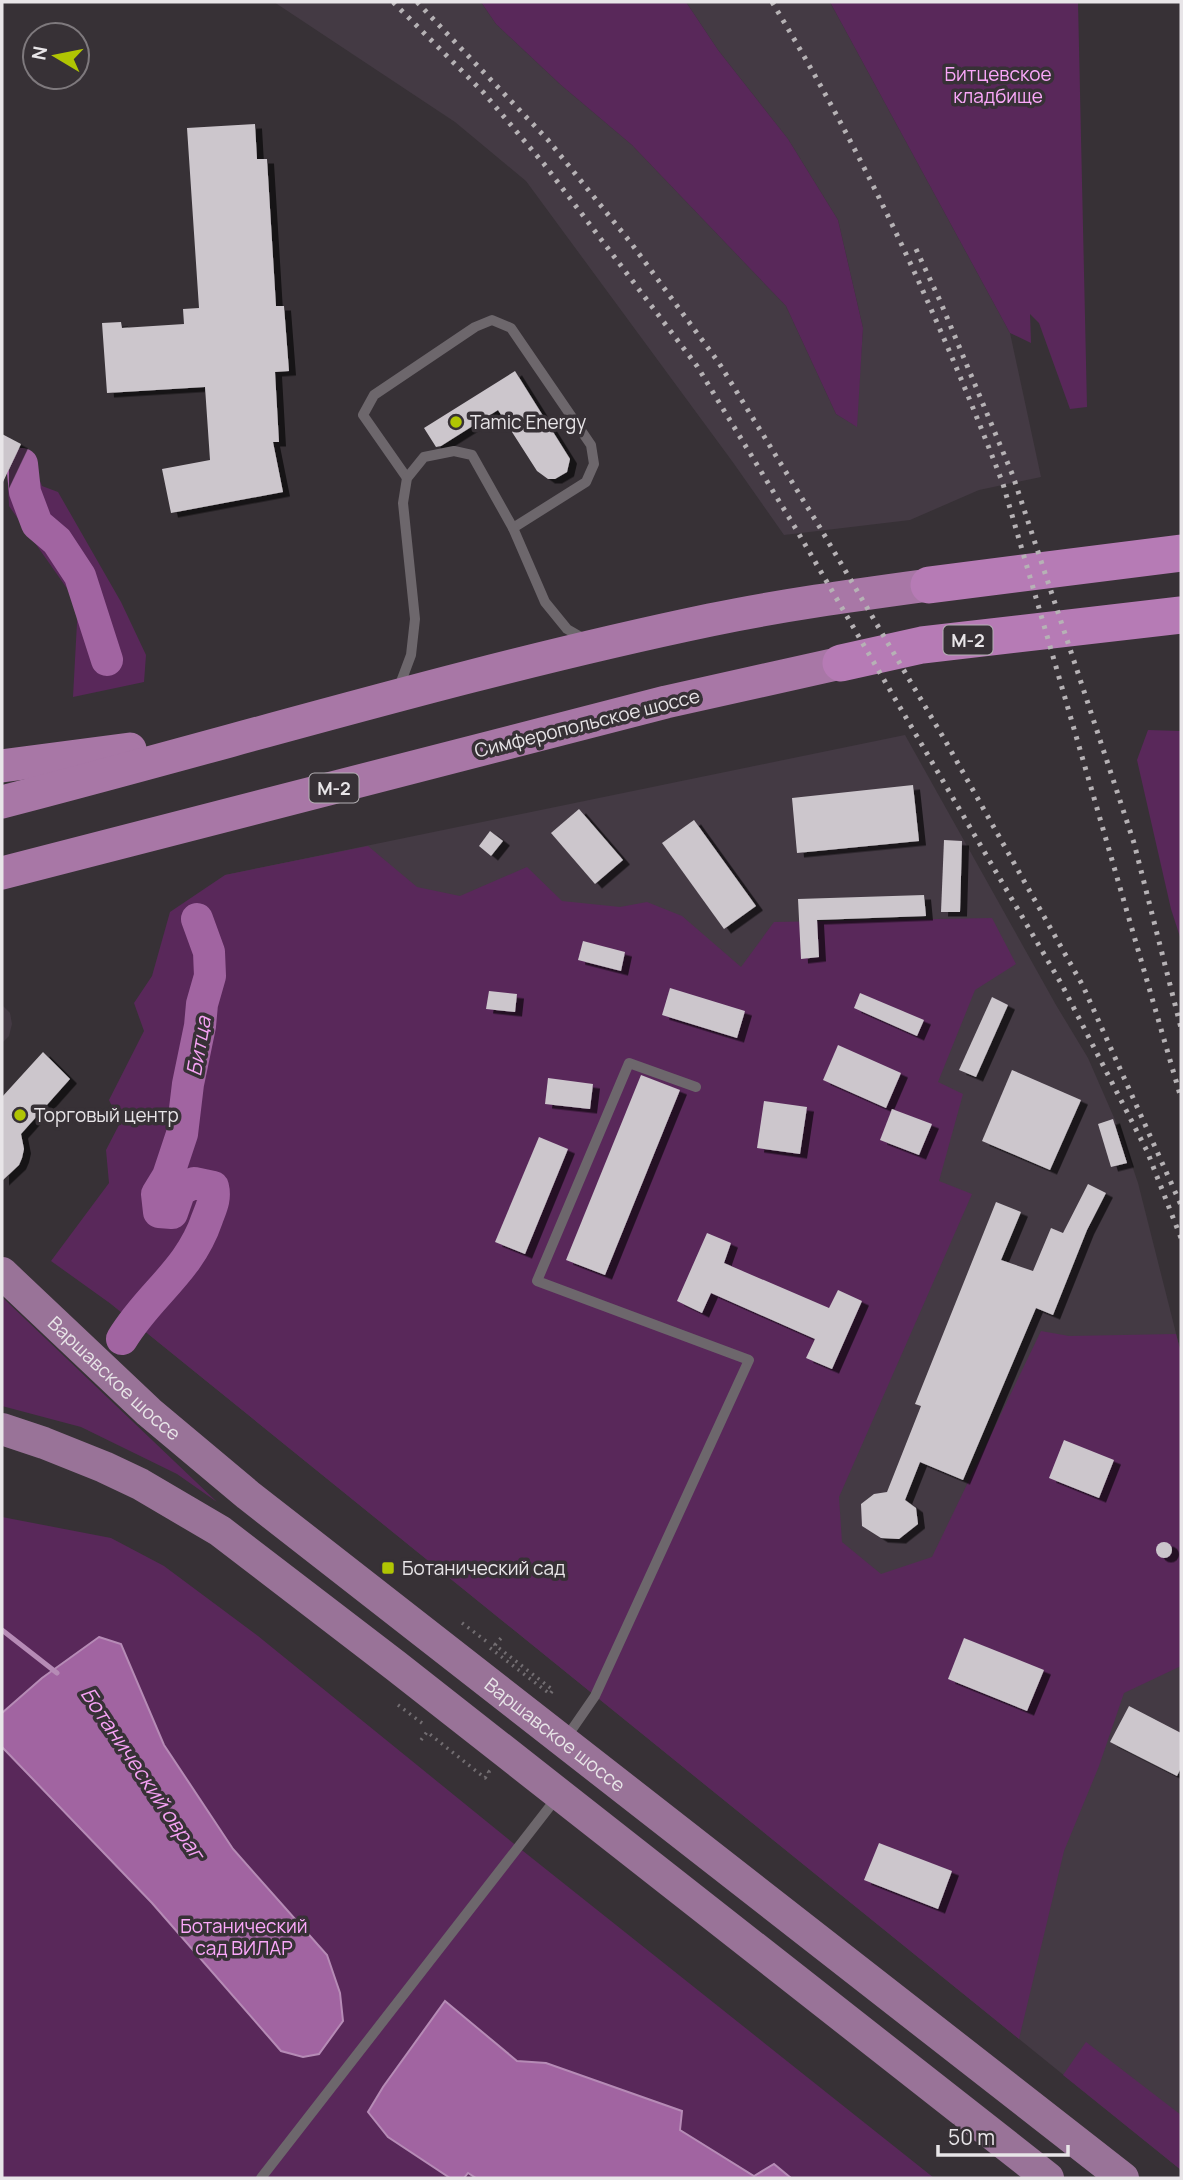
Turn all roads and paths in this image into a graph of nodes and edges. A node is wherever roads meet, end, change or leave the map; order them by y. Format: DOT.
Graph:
graph roads {
  1 [pos="407,478"];
  2 [pos="513,528"];
  3 [pos="1181,552"];
  4 [pos="929,585"];
  5 [pos="1181,615"];
  6 [pos="596,646"];
  7 [pos="841,663"];
  8 [pos="382,700"];
  9 [pos="2,766"];
  10 [pos="2,802"];
  11 [pos="2,873"];
  12 [pos="696,1087"];
  13 [pos="2,1273"];
  14 [pos="2,1429"];
  15 [pos="462,1623"];
  16 [pos="502,1637"];
  17 [pos="486,1641"];
  18 [pos="490,1648"];
  19 [pos="398,1705"];
  20 [pos="422,1723"];
  21 [pos="421,1740"];
  22 [pos="564,1741"];
  23 [pos="479,1764"];
  24 [pos="558,1796"];
  25 [pos="261,2178"];
  26 [pos="1048,2178"];
  27 [pos="1123,2178"];
  1 -- 2 [label="lane"];
  1 -- 2 [label="lane"];
  1 -- 8 [label="lane"];
  2 -- 6 [label="lane"];
  3 -- 4 [label="highway"];
  4 -- 6 [label="highway"];
  5 -- 7 [label="highway, Симферопольское шоссе / М-2"];
  6 -- 8 [label="highway"];
  7 -- 11 [label="highway, Симферопольское шоссе / М-2"];
  8 -- 9 [label="highway"];
  8 -- 10 [label="highway"];
  12 -- 22 [label="lane"];
  13 -- 22 [label="main road, Варшавское шоссе"];
  14 -- 24 [label="main road"];
  15 -- 17 [label="path"];
  16 -- 18 [label="path"];
  19 -- 20 [label="path"];
  21 -- 23 [label="path"];
  22 -- 27 [label="main road, Варшавское шоссе"];
  24 -- 25 [label="lane"];
  24 -- 26 [label="main road"];
}
